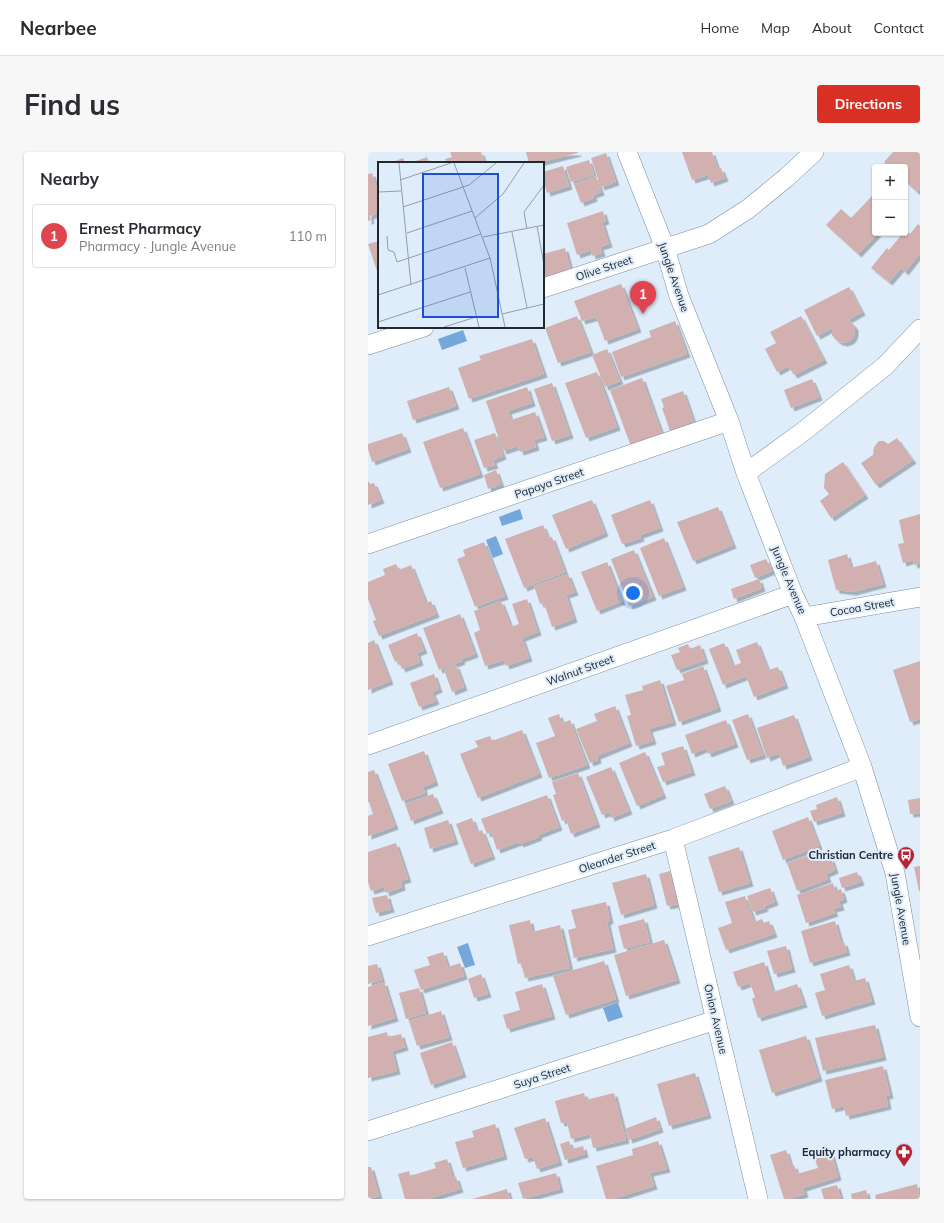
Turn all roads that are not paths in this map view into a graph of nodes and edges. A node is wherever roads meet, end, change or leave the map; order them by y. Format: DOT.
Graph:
graph roads {
  1 [pos="627,152"];
  2 [pos="814,152"];
  3 [pos="665,248"];
  4 [pos="544,288"];
  5 [pos="421,328"];
  6 [pos="920,329"];
  7 [pos="368,345"];
  8 [pos="729,422"];
  9 [pos="746,473"];
  10 [pos="368,544"];
  11 [pos="793,594"];
  12 [pos="920,597"];
  13 [pos="804,617"];
  14 [pos="368,745"];
  15 [pos="862,767"];
  16 [pos="673,840"];
  17 [pos="368,936"];
  18 [pos="920,1016"];
  19 [pos="716,1020"];
  20 [pos="368,1131"];
  21 [pos="758,1199"];
  1 -- 3 [label="street, Jungle Avenue"];
  2 -- 3 [label="street, Olive Street"];
  3 -- 4 [label="street, Olive Street"];
  3 -- 8 [label="street, Jungle Avenue"];
  5 -- 7 [label="street"];
  6 -- 9 [label="street"];
  8 -- 9 [label="street, Jungle Avenue"];
  8 -- 10 [label="street, Papaya Street"];
  9 -- 11 [label="street, Jungle Avenue"];
  11 -- 13 [label="street, Jungle Avenue"];
  11 -- 14 [label="street, Walnut Street"];
  12 -- 13 [label="street, Cocoa Street"];
  13 -- 15 [label="street, Jungle Avenue"];
  15 -- 16 [label="street, Oleander Street"];
  15 -- 18 [label="street, Jungle Avenue"];
  16 -- 17 [label="street, Oleander Street"];
  16 -- 19 [label="street, Onion Avenue"];
  19 -- 20 [label="street, Suya Street"];
  19 -- 21 [label="street, Onion Avenue"];
}
